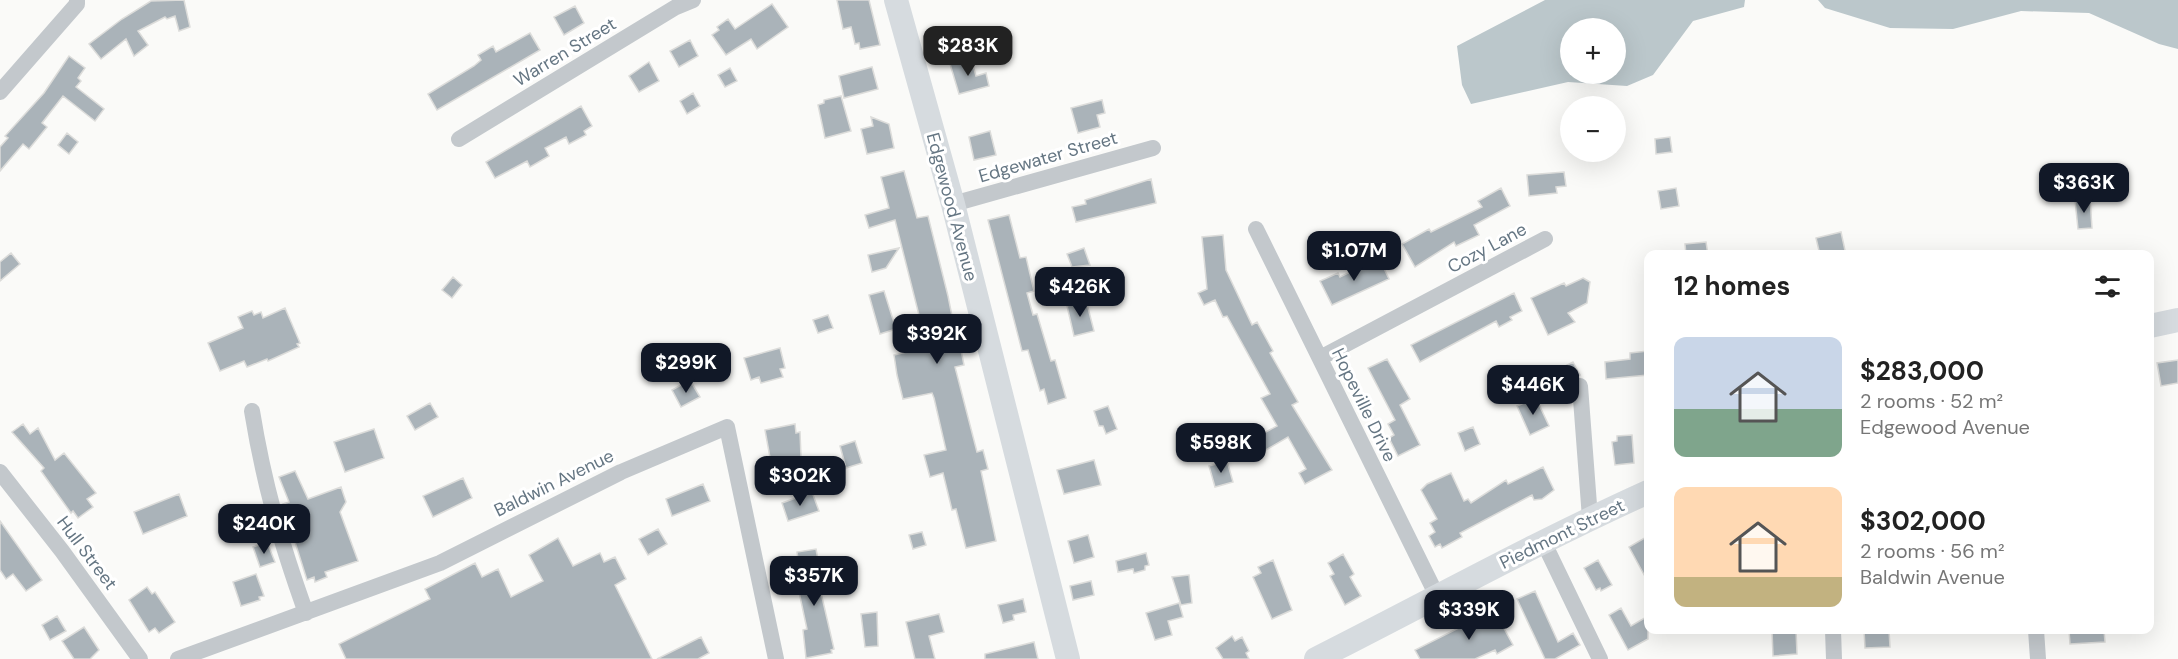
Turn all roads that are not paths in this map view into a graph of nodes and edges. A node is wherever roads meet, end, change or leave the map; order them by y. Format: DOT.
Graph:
graph roads {
  1 [pos="693,0"];
  2 [pos="896,0"];
  3 [pos="80,1"];
  4 [pos="674,4"];
  5 [pos="0,92"];
  6 [pos="459,139"];
  7 [pos="1153,148"];
  8 [pos="952,204"];
  9 [pos="1256,229"];
  10 [pos="1545,239"];
  11 [pos="2178,320"];
  12 [pos="2154,325"];
  13 [pos="1320,358"];
  14 [pos="1580,386"];
  15 [pos="252,411"];
  16 [pos="0,472"];
  17 [pos="1644,494"];
  18 [pos="1590,518"];
  19 [pos="1543,541"];
  20 [pos="1438,598"];
  21 [pos="306,613"];
  22 [pos="1833,634"];
  23 [pos="2036,634"];
  24 [pos="140,659"];
  25 [pos="178,659"];
  26 [pos="776,659"];
  27 [pos="1068,659"];
  28 [pos="1316,659"];
  29 [pos="1600,659"];
  30 [pos="1834,659"];
  31 [pos="2038,659"];
  1 -- 4 [label="street, Warren Street"];
  2 -- 8 [label="street, Edgewood Avenue"];
  3 -- 5 [label="street"];
  4 -- 6 [label="street, Warren Street"];
  7 -- 8 [label="street, Edgewater Street"];
  8 -- 27 [label="street, Edgewood Avenue"];
  9 -- 13 [label="street, Hopeville Drive"];
  10 -- 13 [label="street, Cozy Lane"];
  11 -- 12 [label="street"];
  13 -- 20 [label="street, Hopeville Drive"];
  14 -- 18 [label="street"];
  15 -- 21 [label="street"];
  16 -- 24 [label="street, Hull Street"];
  17 -- 18 [label="street, Piedmont Street"];
  18 -- 19 [label="street, Piedmont Street"];
  19 -- 20 [label="street, Piedmont Street"];
  19 -- 29 [label="street"];
  20 -- 28 [label="street, Piedmont Street"];
  21 -- 25 [label="street, Baldwin Avenue"];
  21 -- 26 [label="street, Baldwin Avenue"];
  22 -- 30 [label="street"];
  23 -- 31 [label="street"];
}
